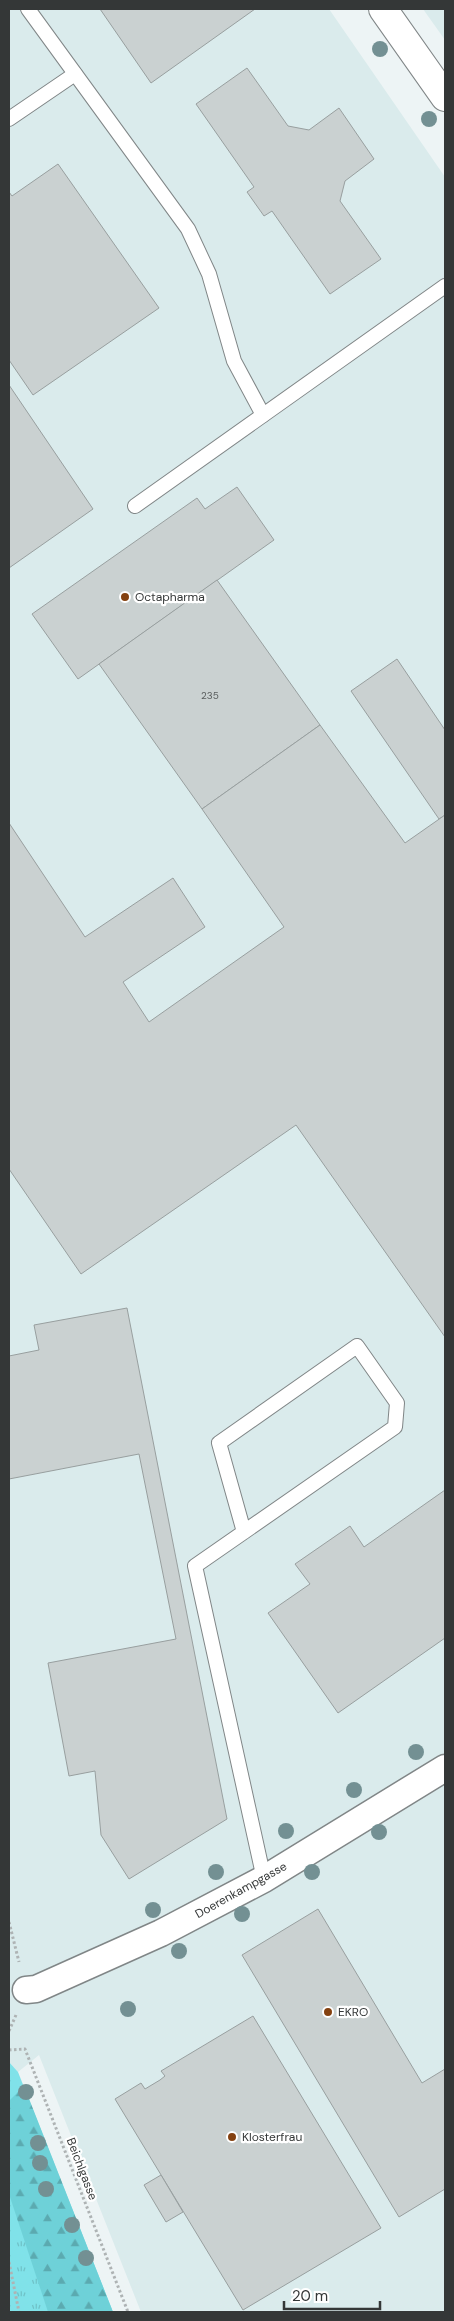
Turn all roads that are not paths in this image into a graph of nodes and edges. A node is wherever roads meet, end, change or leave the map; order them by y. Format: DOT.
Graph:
graph roads {
  1 [pos="28,9"];
  2 [pos="383,9"];
  3 [pos="75,74"];
  4 [pos="441,81"];
  5 [pos="9,119"];
  6 [pos="445,286"];
  7 [pos="263,416"];
  8 [pos="135,506"];
  9 [pos="244,1532"];
  10 [pos="445,1768"];
  11 [pos="264,1879"];
  12 [pos="26,1990"];
  1 -- 3 [label="lane"];
  2 -- 4 [label="main road"];
  3 -- 5 [label="lane"];
  3 -- 7 [label="lane"];
  6 -- 7 [label="lane"];
  7 -- 8 [label="lane"];
  9 -- 9 [label="lane"];
  9 -- 11 [label="lane"];
  10 -- 11 [label="street, Doerenkampgasse"];
  11 -- 12 [label="street, Doerenkampgasse"];
}
